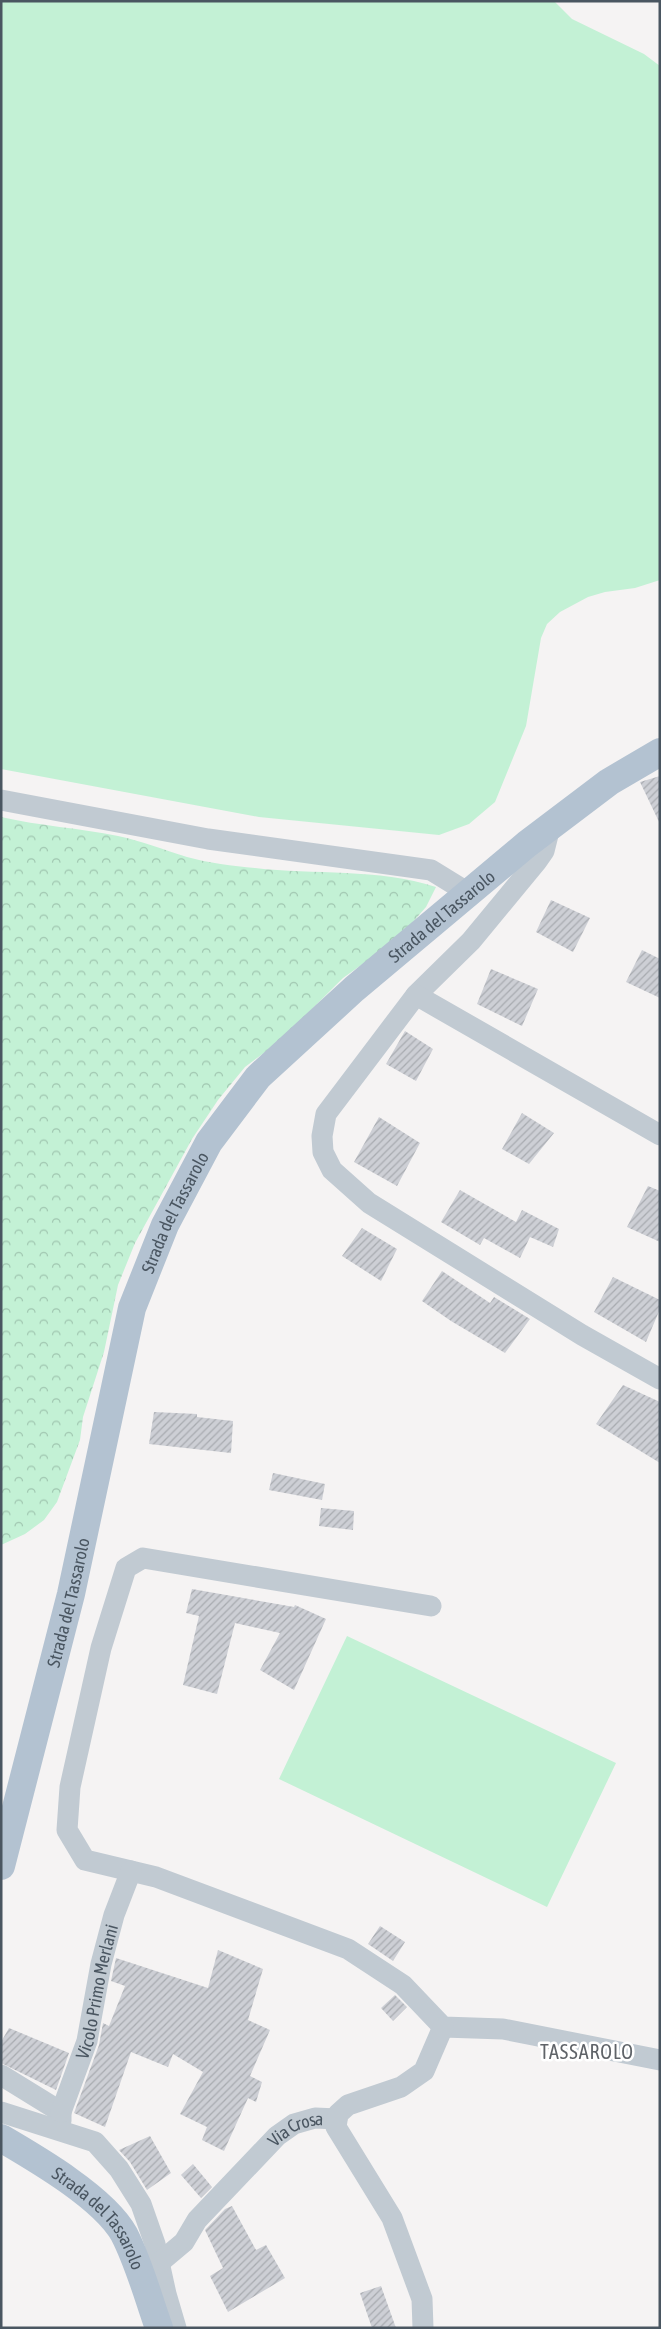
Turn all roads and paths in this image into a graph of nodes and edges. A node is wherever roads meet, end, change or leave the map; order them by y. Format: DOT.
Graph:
graph roads {
  1 [pos="660,752"];
  2 [pos="1,800"];
  3 [pos="550,827"];
  4 [pos="470,894"];
  5 [pos="416,995"];
  6 [pos="660,1135"];
  7 [pos="660,1378"];
  8 [pos="431,1606"];
  9 [pos="1,1866"];
  10 [pos="131,1871"];
  11 [pos="444,2027"];
  12 [pos="660,2060"];
  13 [pos="1,2075"];
  14 [pos="1,2112"];
  15 [pos="61,2112"];
  16 [pos="337,2119"];
  17 [pos="44,2126"];
  18 [pos="1,2138"];
  19 [pos="159,2263"];
  20 [pos="159,2328"];
  21 [pos="176,2328"];
  22 [pos="423,2328"];
  1 -- 3 [label="main road, Strada del Tassarolo"];
  2 -- 4 [label="street"];
  3 -- 4 [label="main road, Strada del Tassarolo"];
  3 -- 5 [label="street"];
  4 -- 9 [label="main road, Strada del Tassarolo"];
  5 -- 6 [label="street"];
  5 -- 7 [label="street"];
  8 -- 10 [label="street"];
  10 -- 11 [label="street"];
  10 -- 15 [label="street, Vicolo Primo Merlani"];
  11 -- 12 [label="street"];
  11 -- 16 [label="street, Via Crosa"];
  13 -- 15 [label="street"];
  14 -- 17 [label="street"];
  15 -- 17 [label="street"];
  16 -- 19 [label="street, Via Crosa"];
  16 -- 22 [label="street"];
  17 -- 19 [label="street"];
  18 -- 20 [label="main road, Strada del Tassarolo"];
  19 -- 21 [label="street"];
}
